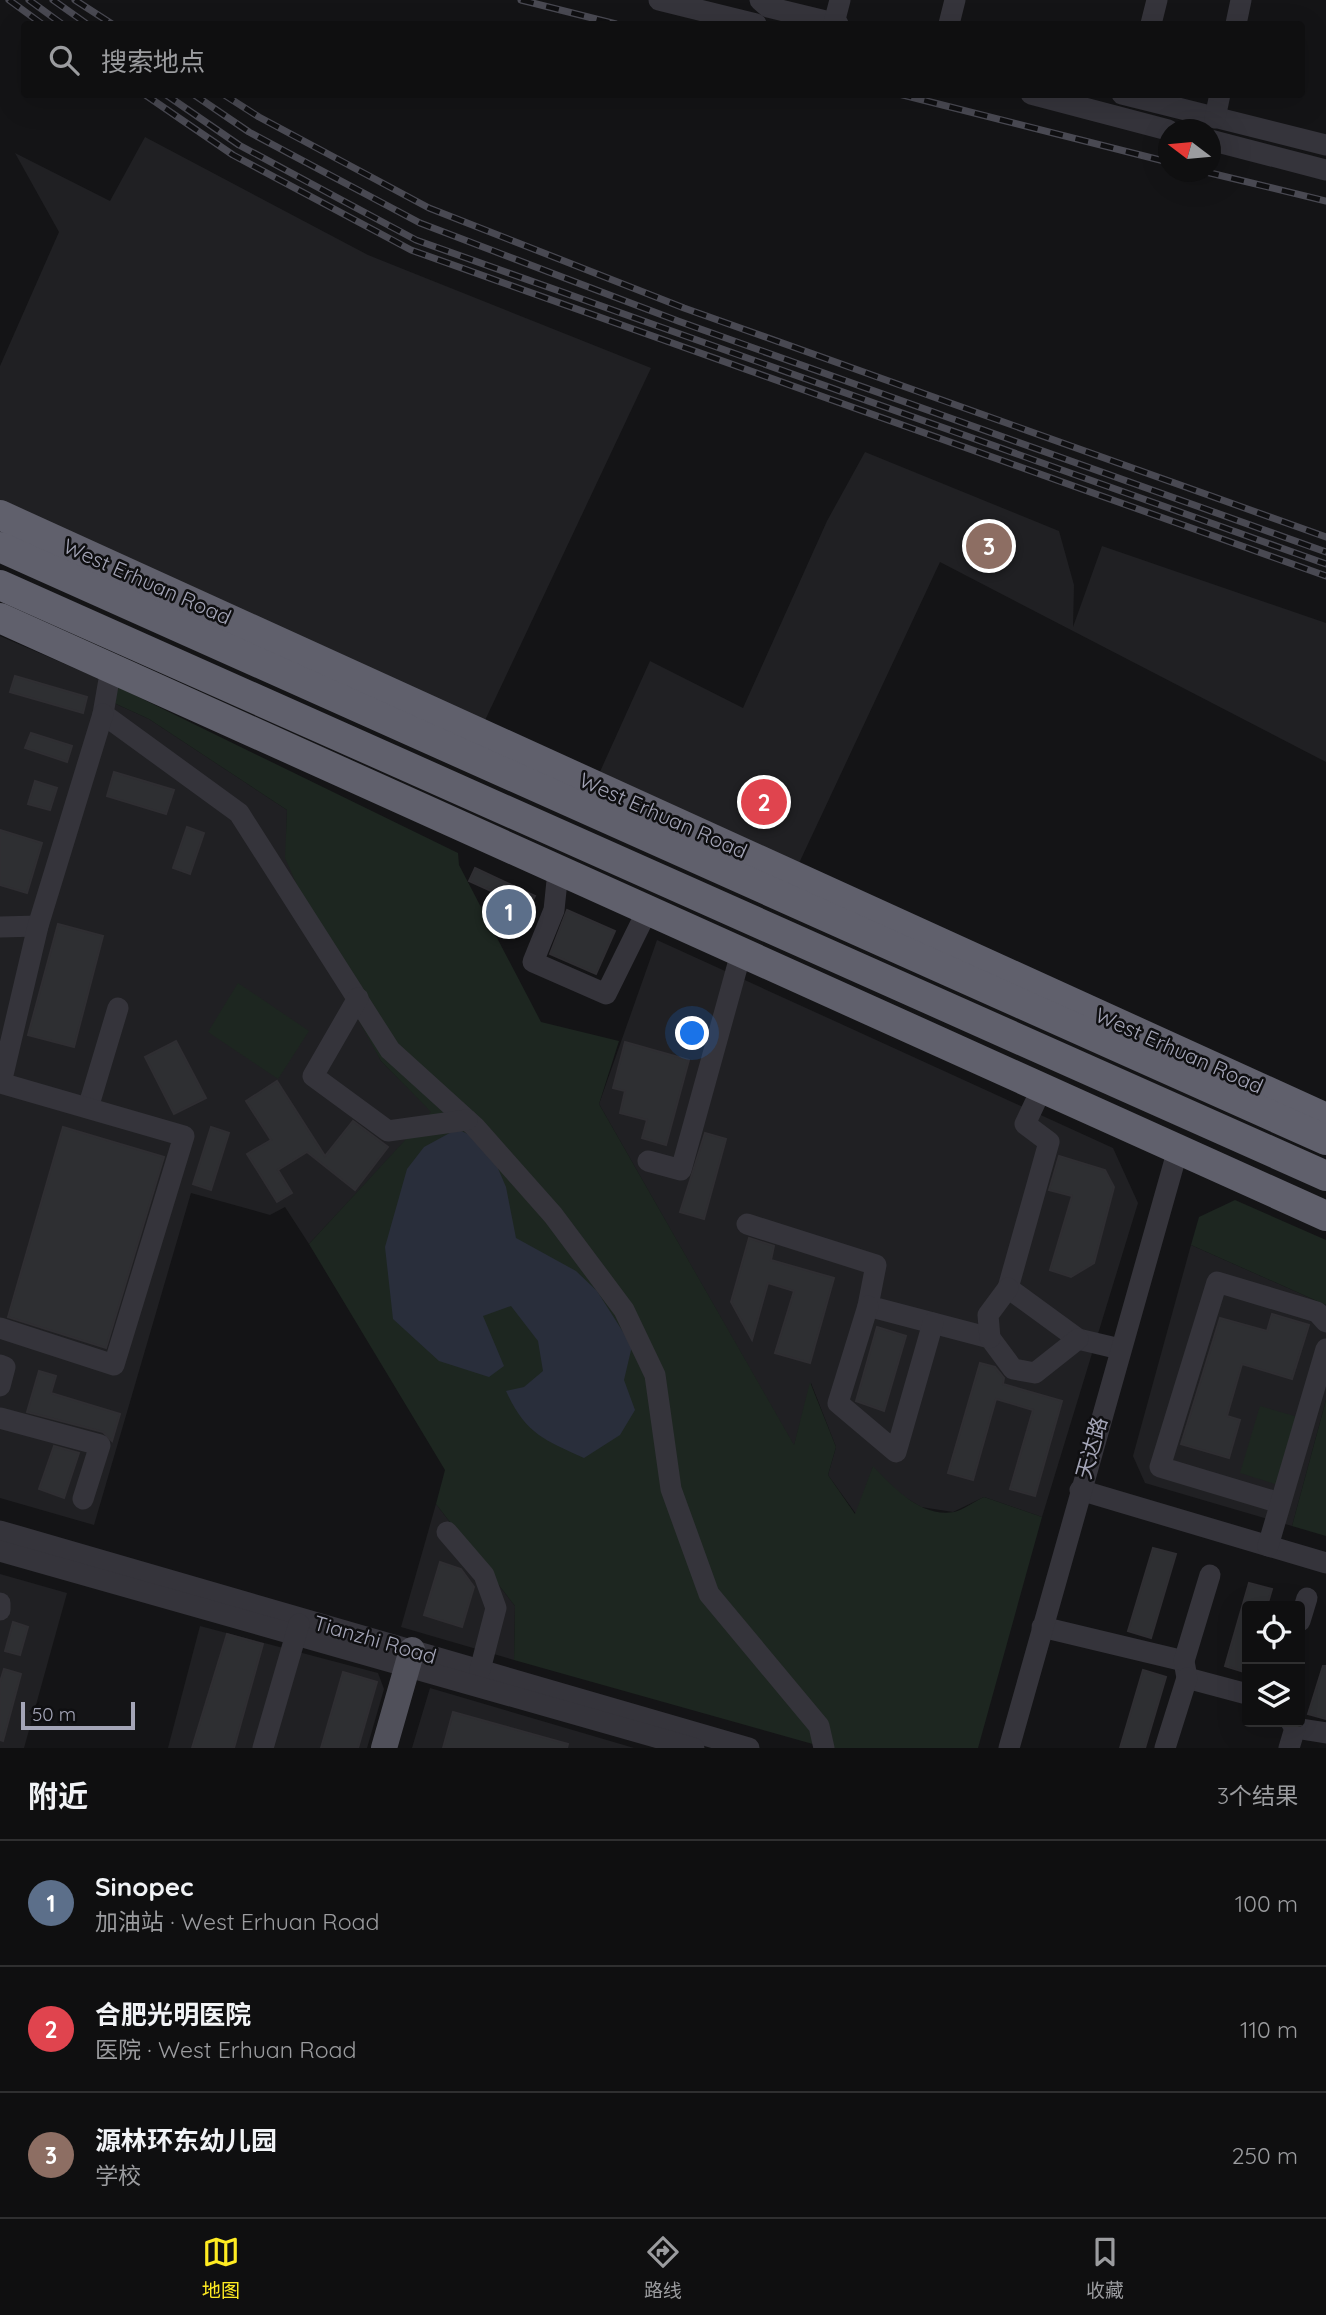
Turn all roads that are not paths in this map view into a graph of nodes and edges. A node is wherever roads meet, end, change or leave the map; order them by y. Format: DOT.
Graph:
graph roads {
  1 [pos="659,0"];
  2 [pos="760,0"];
  3 [pos="840,0"];
  4 [pos="955,0"];
  5 [pos="1157,0"];
  6 [pos="1241,0"];
  7 [pos="743,21"];
  8 [pos="824,21"];
  9 [pos="836,21"];
  10 [pos="950,21"];
  11 [pos="1152,21"];
  12 [pos="1237,21"];
  13 [pos="1046,98"];
  14 [pos="1140,98"];
  15 [pos="1219,98"];
  16 [pos="1215,118"];
  17 [pos="1158,127"];
  18 [pos="1221,143"];
  19 [pos="1326,145"];
  20 [pos="1326,170"];
  21 [pos="0,515"];
  22 [pos="0,547"];
  23 [pos="0,584"];
  24 [pos="0,618"];
  25 [pos="111,668"];
  26 [pos="103,714"];
  27 [pos="558,870"];
  28 [pos="648,911"];
  29 [pos="38,926"];
  30 [pos="0,927"];
  31 [pos="741,953"];
  32 [pos="358,998"];
  33 [pos="118,1008"];
  34 [pos="1042,1088"];
  35 [pos="88,1108"];
  36 [pos="1326,1118"];
  37 [pos="467,1120"];
  38 [pos="1326,1140"];
  39 [pos="1178,1149"];
  40 [pos="648,1161"];
  41 [pos="1326,1176"];
  42 [pos="1326,1216"];
  43 [pos="747,1224"];
  44 [pos="1008,1288"];
  45 [pos="868,1306"];
  46 [pos="1326,1322"];
  47 [pos="933,1323"];
  48 [pos="0,1328"];
  49 [pos="990,1338"];
  50 [pos="1078,1339"];
  51 [pos="1121,1349"];
  52 [pos="1326,1349"];
  53 [pos="0,1365"];
  54 [pos="0,1386"];
  55 [pos="0,1418"];
  56 [pos="1080,1490"];
  57 [pos="83,1499"];
  58 [pos="1280,1503"];
  59 [pos="0,1531"];
  60 [pos="447,1532"];
  61 [pos="1268,1546"];
  62 [pos="0,1551"];
  63 [pos="1326,1563"];
  64 [pos="1210,1576"];
  65 [pos="1307,1598"];
  66 [pos="0,1603"];
  67 [pos="1305,1605"];
  68 [pos="0,1610"];
  69 [pos="298,1627"];
  70 [pos="1042,1627"];
  71 [pos="417,1660"];
  72 [pos="1185,1669"];
  73 [pos="480,1670"];
  74 [pos="1242,1692"];
  75 [pos="1292,1733"];
  76 [pos="1326,1733"];
  77 [pos="263,1748"];
  78 [pos="384,1748"];
  79 [pos="399,1748"];
  80 [pos="694,1748"];
  81 [pos="749,1748"];
  82 [pos="824,1748"];
  83 [pos="1009,1748"];
  84 [pos="1166,1748"];
  1 -- 7 [label="street"];
  2 -- 8 [label="street"];
  3 -- 9 [label="street"];
  4 -- 10 [label="street"];
  5 -- 11 [label="street"];
  6 -- 12 [label="street"];
  13 -- 17 [label="street"];
  14 -- 16 [label="street"];
  15 -- 16 [label="street"];
  16 -- 19 [label="street"];
  18 -- 20 [label="street"];
  21 -- 36 [label="highway, West Erhuan Road"];
  22 -- 38 [label="highway, West Erhuan Road"];
  23 -- 41 [label="highway"];
  24 -- 25 [label="highway"];
  25 -- 26 [label="street"];
  25 -- 27 [label="highway"];
  26 -- 29 [label="street"];
  26 -- 32 [label="street"];
  27 -- 28 [label="highway"];
  27 -- 28 [label="street"];
  28 -- 31 [label="highway"];
  29 -- 30 [label="street"];
  29 -- 35 [label="street"];
  31 -- 34 [label="highway"];
  31 -- 40 [label="street"];
  32 -- 37 [label="street"];
  32 -- 37 [label="street"];
  33 -- 35 [label="street"];
  34 -- 39 [label="highway"];
  34 -- 44 [label="street"];
  35 -- 48 [label="street"];
  37 -- 82 [label="street"];
  39 -- 42 [label="highway"];
  39 -- 51 [label="street, 天达路"];
  43 -- 45 [label="street"];
  44 -- 49 [label="street"];
  44 -- 50 [label="street"];
  45 -- 47 [label="street"];
  45 -- 47 [label="street"];
  46 -- 58 [label="street"];
  47 -- 49 [label="street"];
  49 -- 50 [label="street"];
  50 -- 51 [label="street"];
  51 -- 56 [label="street, 天达路"];
  52 -- 58 [label="street"];
  53 -- 54 [label="street"];
  55 -- 57 [label="street"];
  56 -- 61 [label="street"];
  56 -- 70 [label="street, 天达路"];
  58 -- 61 [label="street"];
  59 -- 69 [label="street, Tianzhi Road"];
  60 -- 73 [label="street"];
  61 -- 63 [label="street"];
  62 -- 69 [label="street, Tianzhi Road"];
  64 -- 72 [label="street"];
  65 -- 67 [label="street"];
  66 -- 68 [label="street"];
  69 -- 71 [label="street, Tianzhi Road"];
  69 -- 77 [label="street"];
  70 -- 72 [label="street"];
  70 -- 83 [label="street, 天达路"];
  71 -- 73 [label="street, Tianzhi Road"];
  71 -- 78 [label="main road"];
  71 -- 79 [label="main road"];
  71 -- 80 [label="street, Tianzhi Road"];
  72 -- 74 [label="street"];
  72 -- 84 [label="street"];
  73 -- 81 [label="street, Tianzhi Road"];
  75 -- 76 [label="street"];
}
